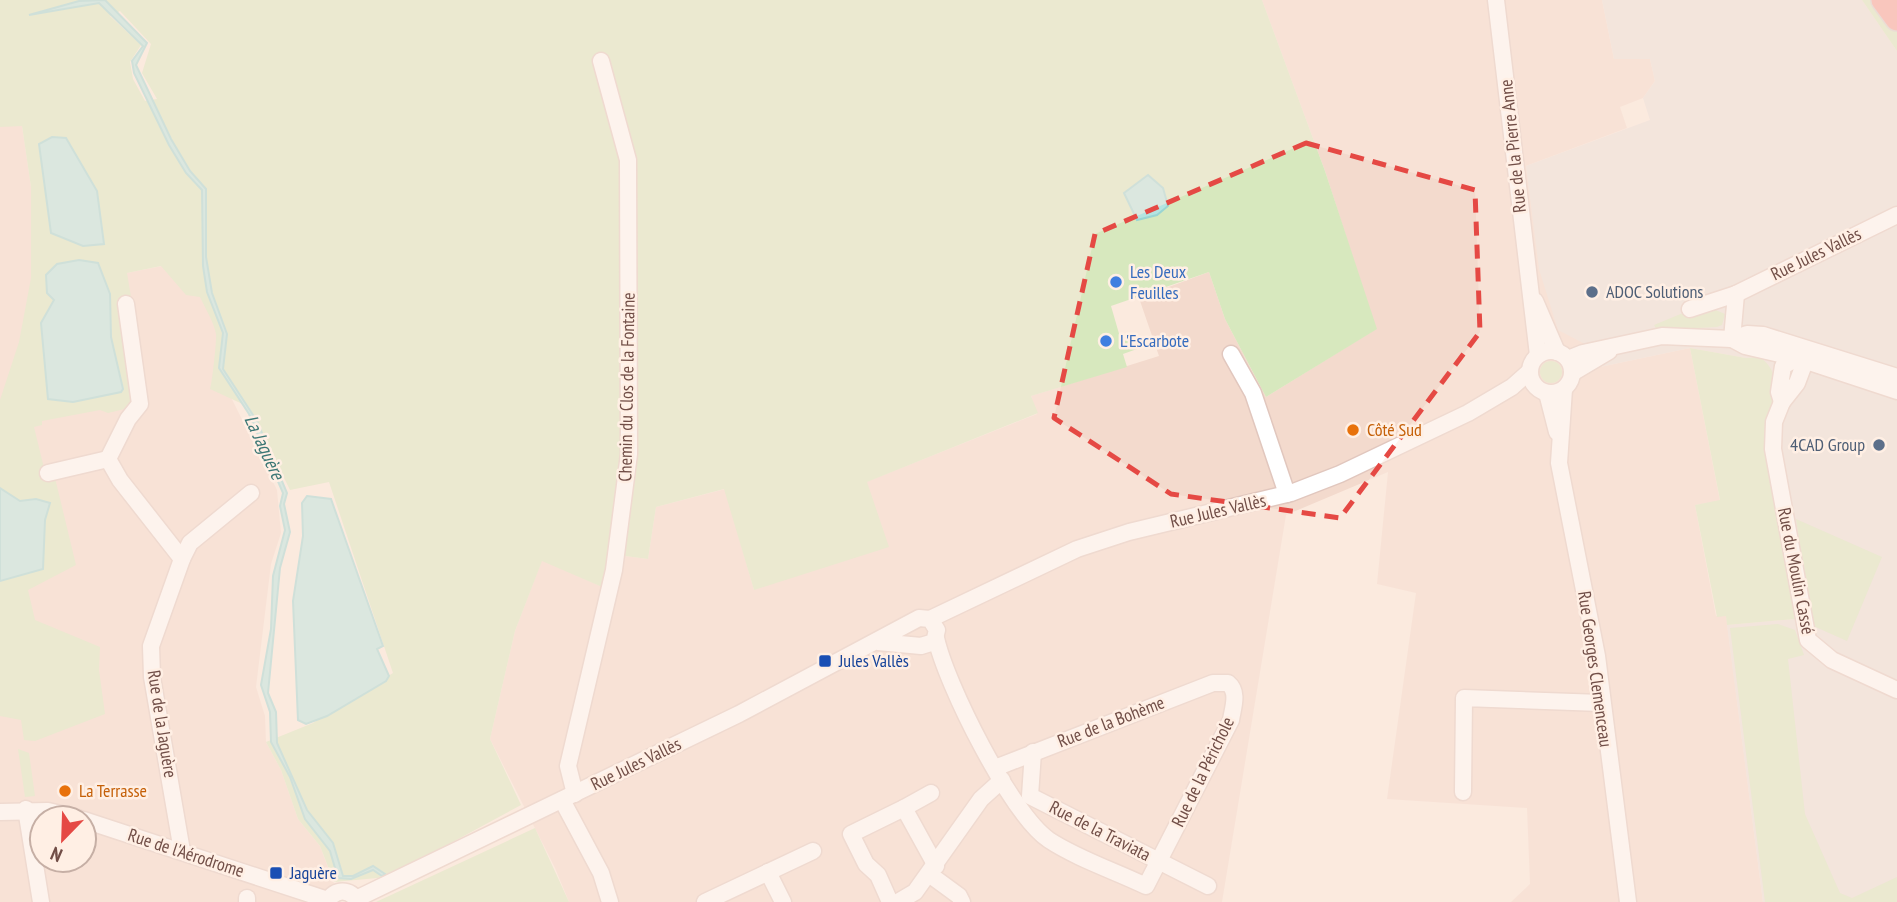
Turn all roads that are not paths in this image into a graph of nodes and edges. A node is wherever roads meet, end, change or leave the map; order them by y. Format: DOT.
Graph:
graph roads {
  1 [pos="1496,0"];
  2 [pos="1884,0"];
  3 [pos="1897,19"];
  4 [pos="601,61"];
  5 [pos="1897,215"];
  6 [pos="1531,292"];
  7 [pos="1736,294"];
  8 [pos="126,304"];
  9 [pos="1690,309"];
  10 [pos="1732,339"];
  11 [pos="1231,354"];
  12 [pos="1538,355"];
  13 [pos="1800,357"];
  14 [pos="1566,361"];
  15 [pos="1530,372"];
  16 [pos="1897,377"];
  17 [pos="1550,390"];
  18 [pos="1897,391"];
  19 [pos="1468,413"];
  20 [pos="108,459"];
  21 [pos="48,473"];
  22 [pos="251,493"];
  23 [pos="1287,494"];
  24 [pos="182,559"];
  25 [pos="910,625"];
  26 [pos="934,629"];
  27 [pos="878,642"];
  28 [pos="918,645"];
  29 [pos="945,671"];
  30 [pos="1228,683"];
  31 [pos="1897,690"];
  32 [pos="1601,703"];
  33 [pos="1033,752"];
  34 [pos="999,774"];
  35 [pos="1462,792"];
  36 [pos="931,793"];
  37 [pos="569,797"];
  38 [pos="904,808"];
  39 [pos="26,809"];
  40 [pos="0,812"];
  41 [pos="98,824"];
  42 [pos="182,851"];
  43 [pos="813,851"];
  44 [pos="1159,861"];
  45 [pos="932,870"];
  46 [pos="768,872"];
  47 [pos="1208,887"];
  48 [pos="357,900"];
  49 [pos="328,901"];
  50 [pos="41,902"];
  51 [pos="610,902"];
  52 [pos="705,902"];
  53 [pos="783,902"];
  54 [pos="890,902"];
  55 [pos="898,902"];
  56 [pos="962,902"];
  57 [pos="1628,902"];
  1 -- 6 [label="street, Rue de la Pierre Anne"];
  2 -- 3 [label="highway"];
  4 -- 37 [label="street, Chemin du Clos de la Fontaine"];
  5 -- 7 [label="street, Rue Jules Vallès"];
  6 -- 12 [label="street, Rue de la Pierre Anne"];
  6 -- 14 [label="street, Rue de la Pierre Anne"];
  7 -- 9 [label="street, Rue Jules Vallès"];
  7 -- 10 [label="street"];
  8 -- 20 [label="street"];
  10 -- 13 [label="street"];
  10 -- 14 [label="street"];
  11 -- 23 [label="street"];
  12 -- 14 [label="street"];
  12 -- 15 [label="street"];
  13 -- 16 [label="street"];
  13 -- 18 [label="street"];
  13 -- 31 [label="street, Rue du Moulin Cassé"];
  14 -- 17 [label="street"];
  15 -- 17 [label="street, Rue Georges Clemenceau"];
  15 -- 19 [label="street, Rue Jules Vallès"];
  17 -- 19 [label="street, Rue Jules Vallès"];
  17 -- 32 [label="street, Rue Georges Clemenceau"];
  19 -- 23 [label="street, Rue Jules Vallès"];
  20 -- 21 [label="street"];
  20 -- 24 [label="street"];
  22 -- 24 [label="street, Rue de la Jaguère"];
  23 -- 26 [label="street, Rue Jules Vallès"];
  24 -- 42 [label="street, Rue de la Jaguère"];
  25 -- 26 [label="street"];
  25 -- 27 [label="street, Rue Jules Vallès"];
  25 -- 28 [label="street"];
  26 -- 28 [label="street"];
  26 -- 29 [label="street"];
  27 -- 28 [label="street"];
  27 -- 37 [label="street, Rue Jules Vallès"];
  28 -- 29 [label="street"];
  29 -- 34 [label="street"];
  30 -- 33 [label="street, Rue de la Bohème"];
  30 -- 44 [label="street, Rue de la Périchole"];
  32 -- 35 [label="street"];
  32 -- 57 [label="street, Rue Georges Clemenceau"];
  33 -- 34 [label="street, Rue de la Bohème"];
  33 -- 44 [label="street, Rue de la Traviata"];
  34 -- 44 [label="street, Rue de la Périchole"];
  34 -- 45 [label="street"];
  36 -- 38 [label="street"];
  37 -- 48 [label="street, Rue Jules Vallès"];
  37 -- 51 [label="street, Chemin du Clos de la Fontaine"];
  38 -- 45 [label="street"];
  38 -- 54 [label="street"];
  39 -- 40 [label="street"];
  39 -- 50 [label="street"];
  41 -- 42 [label="street, Rue de l'Aérodrome"];
  42 -- 49 [label="street, Rue de l'Aérodrome"];
  43 -- 46 [label="street"];
  44 -- 47 [label="street, Rue de la Traviata"];
  45 -- 55 [label="street"];
  45 -- 56 [label="street"];
  46 -- 52 [label="street"];
  46 -- 53 [label="street"];
  48 -- 49 [label="street"];
}
